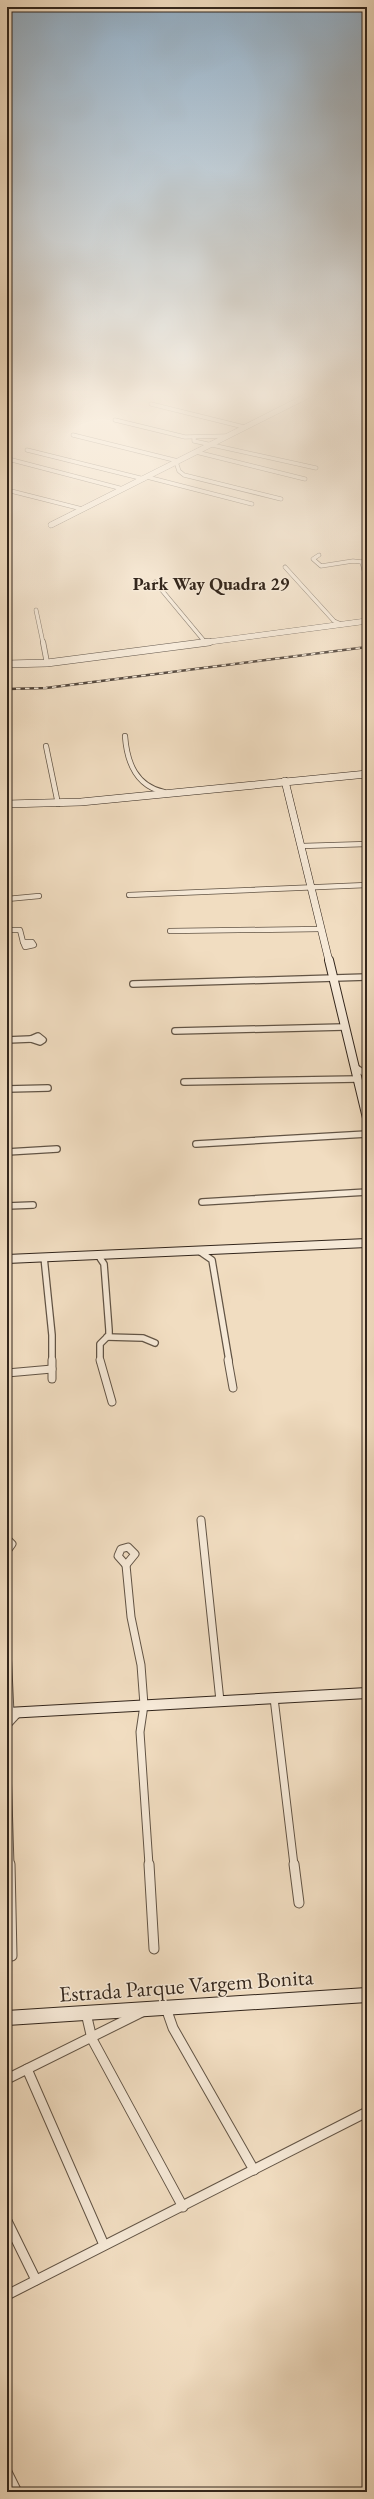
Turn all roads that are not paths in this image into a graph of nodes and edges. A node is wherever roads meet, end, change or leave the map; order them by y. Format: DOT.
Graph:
graph roads {
  1 [pos="73,507"];
  2 [pos="87,507"];
  3 [pos="82,509"];
  4 [pos="51,525"];
  5 [pos="319,555"];
  6 [pos="365,562"];
  7 [pos="285,567"];
  8 [pos="155,582"];
  9 [pos="367,582"];
  10 [pos="36,610"];
  11 [pos="367,621"];
  12 [pos="333,623"];
  13 [pos="205,642"];
  14 [pos="47,663"];
  15 [pos="7,664"];
  16 [pos="125,736"];
  17 [pos="46,746"];
  18 [pos="367,774"];
  19 [pos="285,781"];
  20 [pos="149,789"];
  21 [pos="167,793"];
  22 [pos="143,796"];
  23 [pos="7,804"];
  24 [pos="58,804"];
  25 [pos="367,844"];
  26 [pos="302,846"];
  27 [pos="367,885"];
  28 [pos="311,887"];
  29 [pos="129,895"];
  30 [pos="39,896"];
  31 [pos="7,899"];
  32 [pos="320,929"];
  33 [pos="7,930"];
  34 [pos="170,931"];
  35 [pos="23,942"];
  36 [pos="331,974"];
  37 [pos="367,977"];
  38 [pos="133,984"];
  39 [pos="344,1027"];
  40 [pos="175,1031"];
  41 [pos="31,1039"];
  42 [pos="7,1040"];
  43 [pos="355,1068"];
  44 [pos="367,1075"];
  45 [pos="367,1081"];
  46 [pos="184,1082"];
  47 [pos="359,1082"];
  48 [pos="48,1088"];
  49 [pos="7,1089"];
  50 [pos="367,1118"];
  51 [pos="367,1134"];
  52 [pos="196,1144"];
  53 [pos="58,1149"];
  54 [pos="7,1152"];
  55 [pos="367,1192"];
  56 [pos="202,1202"];
  57 [pos="33,1205"];
  58 [pos="7,1206"];
  59 [pos="364,1245"];
  60 [pos="222,1249"];
  61 [pos="198,1250"];
  62 [pos="98,1255"];
  63 [pos="111,1255"];
  64 [pos="44,1257"];
  65 [pos="7,1259"];
  66 [pos="212,1260"];
  67 [pos="104,1264"];
  68 [pos="107,1337"];
  69 [pos="155,1343"];
  70 [pos="52,1369"];
  71 [pos="7,1373"];
  72 [pos="52,1379"];
  73 [pos="233,1388"];
  74 [pos="112,1402"];
  75 [pos="202,1520"];
  76 [pos="7,1538"];
  77 [pos="7,1551"];
  78 [pos="126,1564"];
  79 [pos="7,1650"];
  80 [pos="367,1693"];
  81 [pos="274,1698"];
  82 [pos="220,1701"];
  83 [pos="144,1705"];
  84 [pos="12,1713"];
  85 [pos="7,1725"];
  86 [pos="7,1767"];
  87 [pos="299,1903"];
  88 [pos="154,1949"];
  89 [pos="12,1956"];
  90 [pos="367,1995"];
  91 [pos="166,2007"];
  92 [pos="150,2008"];
  93 [pos="86,2013"];
  94 [pos="7,2018"];
  95 [pos="92,2039"];
  96 [pos="27,2069"];
  97 [pos="7,2079"];
  98 [pos="367,2112"];
  99 [pos="254,2170"];
  100 [pos="183,2207"];
  101 [pos="7,2221"];
  102 [pos="104,2245"];
  103 [pos="36,2280"];
  104 [pos="7,2295"];
  105 [pos="7,2472"];
  106 [pos="17,2492"];
  1 -- 3 [label="street"];
  2 -- 3 [label="street"];
  3 -- 4 [label="street"];
  5 -- 6 [label="street"];
  6 -- 9 [label="street"];
  7 -- 12 [label="street"];
  8 -- 13 [label="street"];
  10 -- 14 [label="street"];
  11 -- 12 [label="street"];
  12 -- 13 [label="street"];
  13 -- 14 [label="street"];
  14 -- 15 [label="street"];
  16 -- 20 [label="street"];
  17 -- 24 [label="street"];
  18 -- 19 [label="street"];
  19 -- 21 [label="street"];
  19 -- 26 [label="street"];
  20 -- 21 [label="street"];
  20 -- 22 [label="street"];
  21 -- 22 [label="street"];
  22 -- 24 [label="street"];
  23 -- 24 [label="street"];
  25 -- 26 [label="street"];
  26 -- 28 [label="street"];
  27 -- 28 [label="street"];
  28 -- 29 [label="street"];
  28 -- 32 [label="street"];
  30 -- 31 [label="street"];
  32 -- 34 [label="street"];
  32 -- 36 [label="street"];
  33 -- 35 [label="street"];
  36 -- 37 [label="street"];
  36 -- 38 [label="street"];
  36 -- 39 [label="street"];
  39 -- 40 [label="street"];
  39 -- 43 [label="street"];
  41 -- 42 [label="street"];
  43 -- 44 [label="street"];
  43 -- 47 [label="street"];
  45 -- 47 [label="street"];
  46 -- 47 [label="street"];
  47 -- 50 [label="street"];
  48 -- 49 [label="street"];
  51 -- 52 [label="street"];
  53 -- 54 [label="street"];
  55 -- 56 [label="street"];
  57 -- 58 [label="street"];
  59 -- 60 [label="street"];
  60 -- 61 [label="street"];
  60 -- 66 [label="street"];
  61 -- 63 [label="street"];
  61 -- 66 [label="street"];
  62 -- 63 [label="street"];
  62 -- 64 [label="street"];
  62 -- 67 [label="street"];
  63 -- 67 [label="street"];
  64 -- 65 [label="street"];
  64 -- 70 [label="street"];
  66 -- 73 [label="street"];
  67 -- 68 [label="street"];
  68 -- 69 [label="street"];
  68 -- 74 [label="street"];
  70 -- 71 [label="street"];
  70 -- 72 [label="street"];
  75 -- 82 [label="street"];
  76 -- 77 [label="street"];
  78 -- 83 [label="street"];
  79 -- 84 [label="street"];
  80 -- 81 [label="street"];
  81 -- 82 [label="street"];
  81 -- 87 [label="street"];
  82 -- 83 [label="street"];
  83 -- 84 [label="street"];
  83 -- 88 [label="street"];
  84 -- 85 [label="street"];
  86 -- 89 [label="street"];
  90 -- 91 [label="street, Estrada Parque Vargem Bonita"];
  91 -- 92 [label="street, Estrada Parque Vargem Bonita"];
  91 -- 99 [label="street"];
  92 -- 93 [label="street, Estrada Parque Vargem Bonita"];
  92 -- 95 [label="street"];
  93 -- 94 [label="street, Estrada Parque Vargem Bonita"];
  93 -- 95 [label="street"];
  95 -- 96 [label="street"];
  95 -- 100 [label="street"];
  96 -- 97 [label="street"];
  96 -- 102 [label="street"];
  98 -- 99 [label="street"];
  99 -- 100 [label="street"];
  100 -- 102 [label="street"];
  101 -- 103 [label="street"];
  102 -- 103 [label="street"];
  103 -- 104 [label="street"];
  105 -- 106 [label="street"];
}
